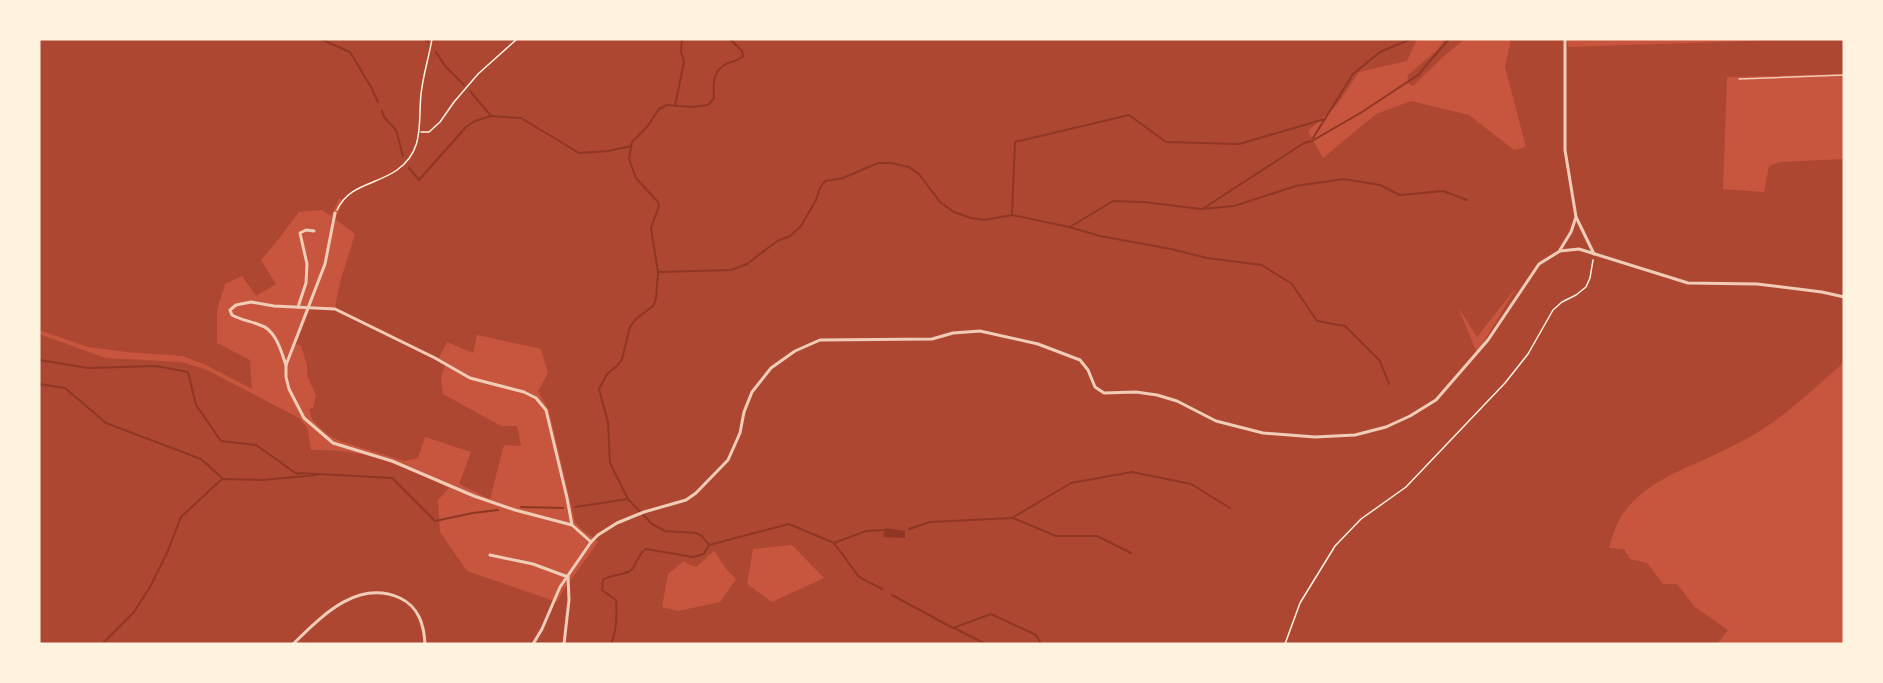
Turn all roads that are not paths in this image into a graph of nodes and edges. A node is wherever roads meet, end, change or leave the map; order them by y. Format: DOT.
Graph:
graph roads {
  1 [pos="1565,39"];
  2 [pos="1844,75"];
  3 [pos="1739,79"];
  4 [pos="335,213"];
  5 [pos="1576,217"];
  6 [pos="314,231"];
  7 [pos="1560,251"];
  8 [pos="1594,254"];
  9 [pos="1844,297"];
  10 [pos="298,307"];
  11 [pos="308,307"];
  12 [pos="286,365"];
  13 [pos="572,525"];
  14 [pos="591,542"];
  15 [pos="490,555"];
  16 [pos="568,577"];
  17 [pos="293,644"];
  18 [pos="425,644"];
  19 [pos="533,644"];
  20 [pos="564,644"];
  1 -- 5 [label="street"];
  2 -- 3 [label="lane"];
  4 -- 11 [label="street"];
  5 -- 7 [label="street"];
  5 -- 8 [label="street"];
  6 -- 10 [label="street"];
  7 -- 8 [label="street"];
  7 -- 14 [label="street"];
  8 -- 9 [label="street"];
  10 -- 11 [label="street"];
  10 -- 12 [label="street"];
  11 -- 12 [label="street"];
  11 -- 13 [label="street"];
  12 -- 13 [label="street"];
  13 -- 14 [label="street"];
  14 -- 16 [label="street"];
  15 -- 16 [label="street"];
  16 -- 19 [label="street"];
  16 -- 20 [label="street"];
  17 -- 18 [label="street"];
}
